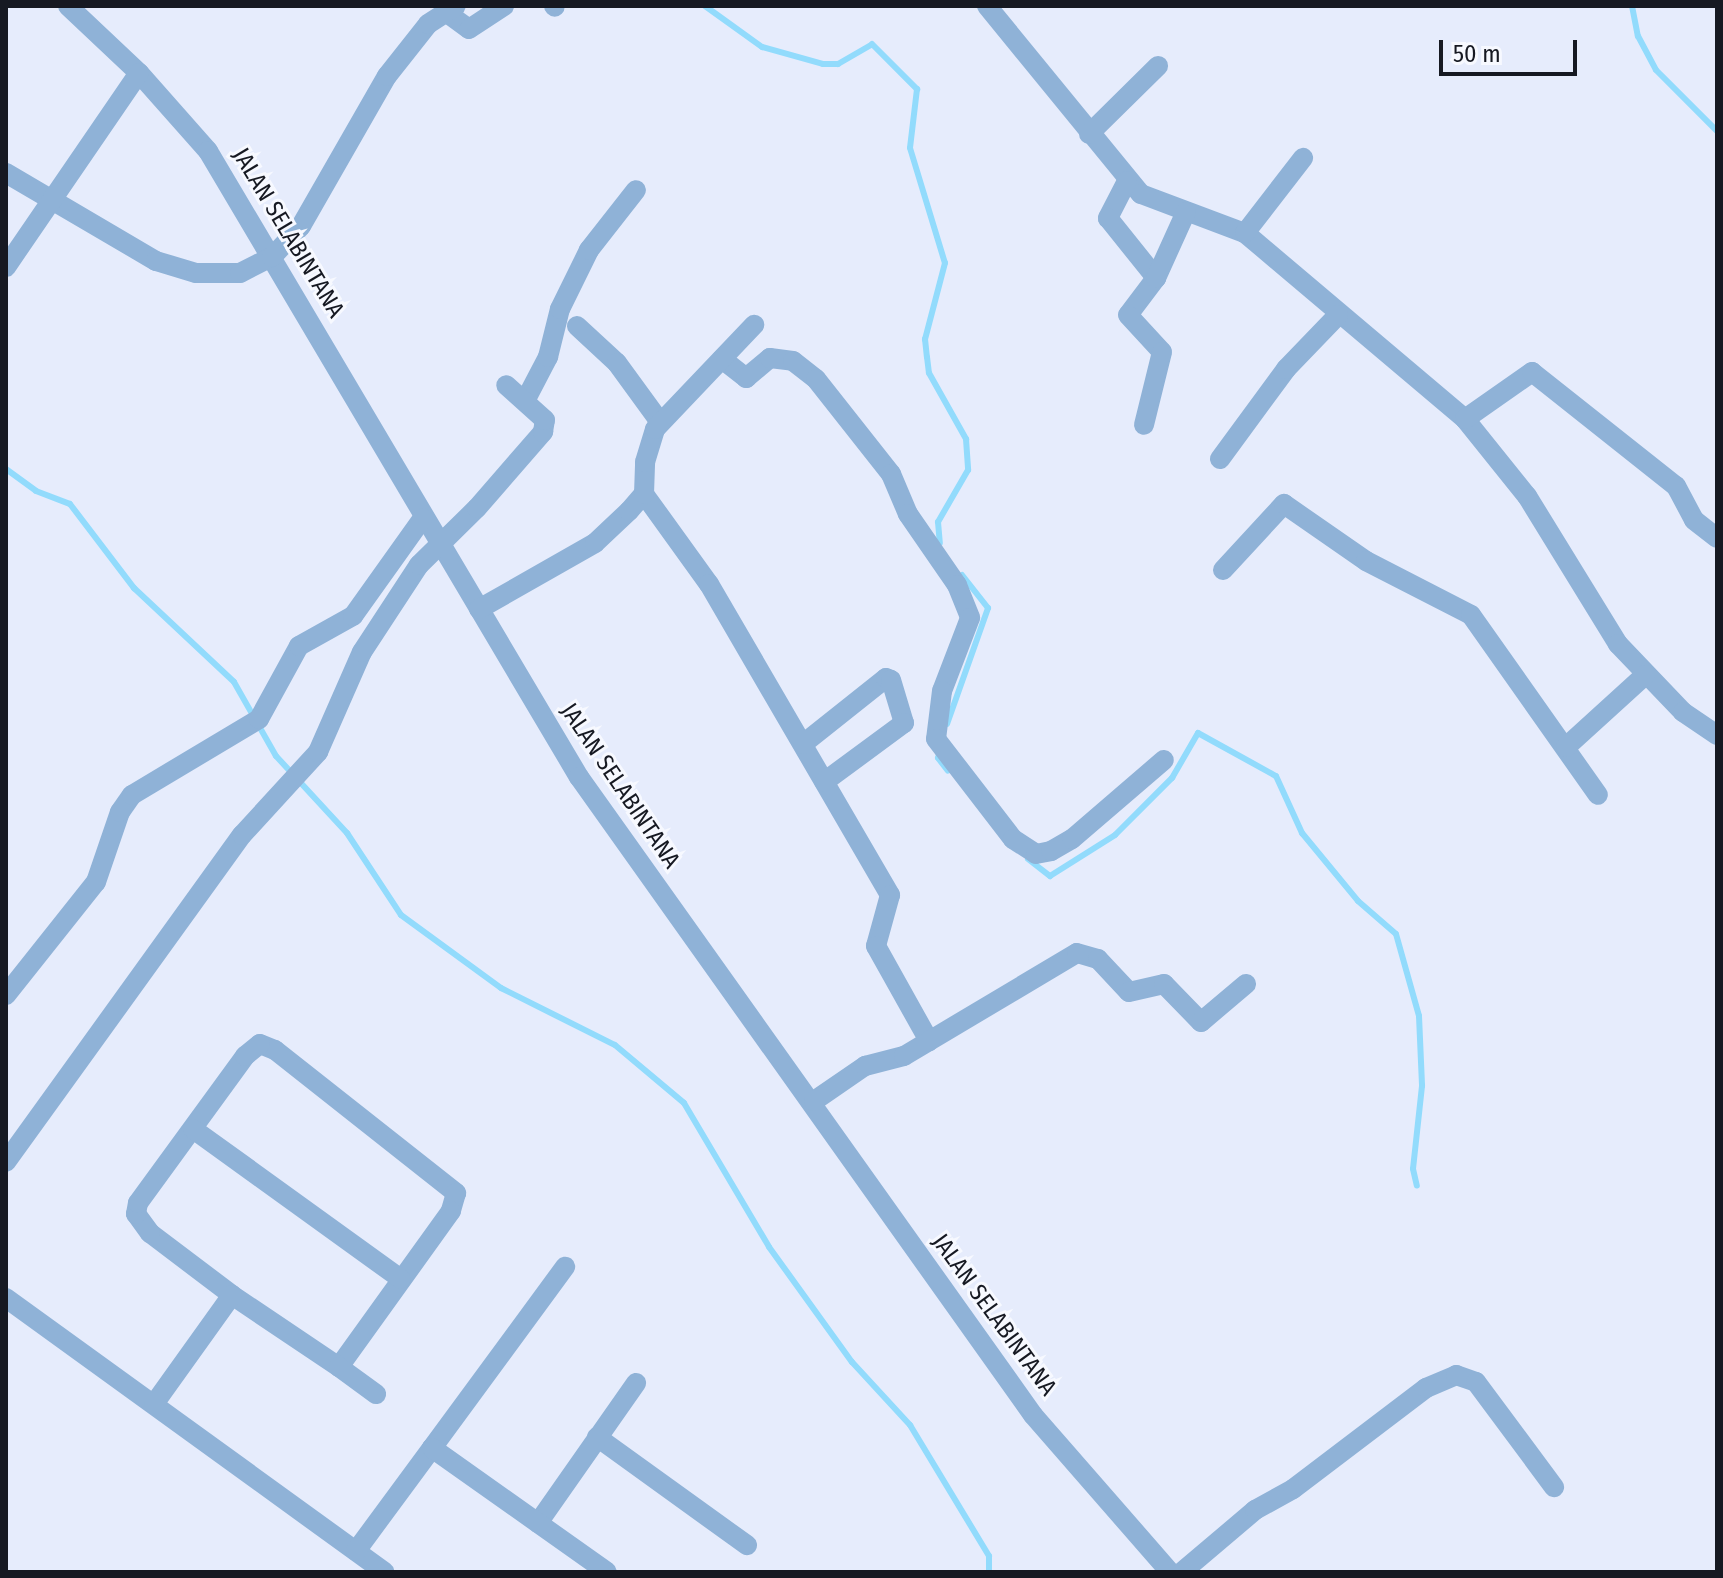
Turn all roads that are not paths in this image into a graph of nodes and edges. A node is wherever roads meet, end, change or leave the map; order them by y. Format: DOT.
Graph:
graph roads {
  1 [pos="68,6"];
  2 [pos="504,6"];
  3 [pos="987,6"];
  4 [pos="452,9"];
  5 [pos="1158,66"];
  6 [pos="139,73"];
  7 [pos="1089,134"];
  8 [pos="1303,158"];
  9 [pos="6,173"];
  10 [pos="1127,181"];
  11 [pos="636,190"];
  12 [pos="48,199"];
  13 [pos="1186,212"];
  14 [pos="1245,233"];
  15 [pos="272,257"];
  16 [pos="6,267"];
  17 [pos="1156,278"];
  18 [pos="1338,315"];
  19 [pos="754,325"];
  20 [pos="577,326"];
  21 [pos="722,359"];
  22 [pos="506,385"];
  23 [pos="525,401"];
  24 [pos="1465,419"];
  25 [pos="660,422"];
  26 [pos="1144,425"];
  27 [pos="1220,459"];
  28 [pos="644,494"];
  29 [pos="423,518"];
  30 [pos="1717,538"];
  31 [pos="438,543"];
  32 [pos="1223,570"];
  33 [pos="479,609"];
  34 [pos="1645,675"];
  35 [pos="1717,735"];
  36 [pos="803,744"];
  37 [pos="1566,747"];
  38 [pos="1164,760"];
  39 [pos="824,782"];
  40 [pos="1598,795"];
  41 [pos="1246,984"];
  42 [pos="6,995"];
  43 [pos="929,1041"];
  44 [pos="814,1101"];
  45 [pos="193,1129"];
  46 [pos="6,1162"];
  47 [pos="565,1267"];
  48 [pos="401,1279"];
  49 [pos="232,1295"];
  50 [pos="6,1298"];
  51 [pos="339,1367"];
  52 [pos="636,1383"];
  53 [pos="376,1394"];
  54 [pos="154,1404"];
  55 [pos="597,1437"];
  56 [pos="432,1448"];
  57 [pos="1554,1487"];
  58 [pos="538,1523"];
  59 [pos="747,1545"];
  60 [pos="356,1551"];
  61 [pos="384,1572"];
  62 [pos="607,1572"];
  63 [pos="1170,1572"];
  64 [pos="1182,1572"];
  1 -- 6 [label="street, JALAN SELABINTANA"];
  2 -- 4 [label="street"];
  3 -- 7 [label="street"];
  4 -- 15 [label="street"];
  5 -- 7 [label="street"];
  6 -- 12 [label="street"];
  6 -- 15 [label="street, JALAN SELABINTANA"];
  7 -- 10 [label="street"];
  8 -- 14 [label="street"];
  9 -- 12 [label="street"];
  10 -- 13 [label="street"];
  10 -- 17 [label="street"];
  11 -- 23 [label="street"];
  12 -- 15 [label="street"];
  12 -- 16 [label="street"];
  13 -- 14 [label="street"];
  13 -- 17 [label="street"];
  14 -- 18 [label="street"];
  15 -- 29 [label="street, JALAN SELABINTANA"];
  17 -- 26 [label="street"];
  18 -- 24 [label="street"];
  18 -- 27 [label="street"];
  19 -- 21 [label="street"];
  20 -- 25 [label="street"];
  21 -- 25 [label="street"];
  21 -- 38 [label="street"];
  22 -- 23 [label="street"];
  23 -- 31 [label="street"];
  24 -- 30 [label="street"];
  24 -- 34 [label="street"];
  25 -- 28 [label="street"];
  28 -- 33 [label="street"];
  28 -- 36 [label="street"];
  29 -- 31 [label="street, JALAN SELABINTANA"];
  29 -- 42 [label="street"];
  31 -- 33 [label="street, JALAN SELABINTANA"];
  31 -- 46 [label="street"];
  32 -- 37 [label="street"];
  33 -- 44 [label="street, JALAN SELABINTANA"];
  34 -- 35 [label="street"];
  34 -- 37 [label="street"];
  36 -- 39 [label="street"];
  36 -- 39 [label="street"];
  37 -- 40 [label="street"];
  39 -- 43 [label="street"];
  41 -- 43 [label="street"];
  43 -- 44 [label="street"];
  44 -- 63 [label="street, JALAN SELABINTANA"];
  45 -- 48 [label="street"];
  45 -- 48 [label="street"];
  45 -- 49 [label="street"];
  47 -- 56 [label="street"];
  48 -- 51 [label="street"];
  49 -- 51 [label="street"];
  49 -- 54 [label="street"];
  50 -- 54 [label="street"];
  51 -- 53 [label="street"];
  52 -- 55 [label="street"];
  54 -- 60 [label="street"];
  55 -- 58 [label="street"];
  55 -- 59 [label="street"];
  56 -- 58 [label="street"];
  56 -- 60 [label="street"];
  57 -- 64 [label="street"];
  58 -- 62 [label="street"];
  60 -- 61 [label="street"];
}
